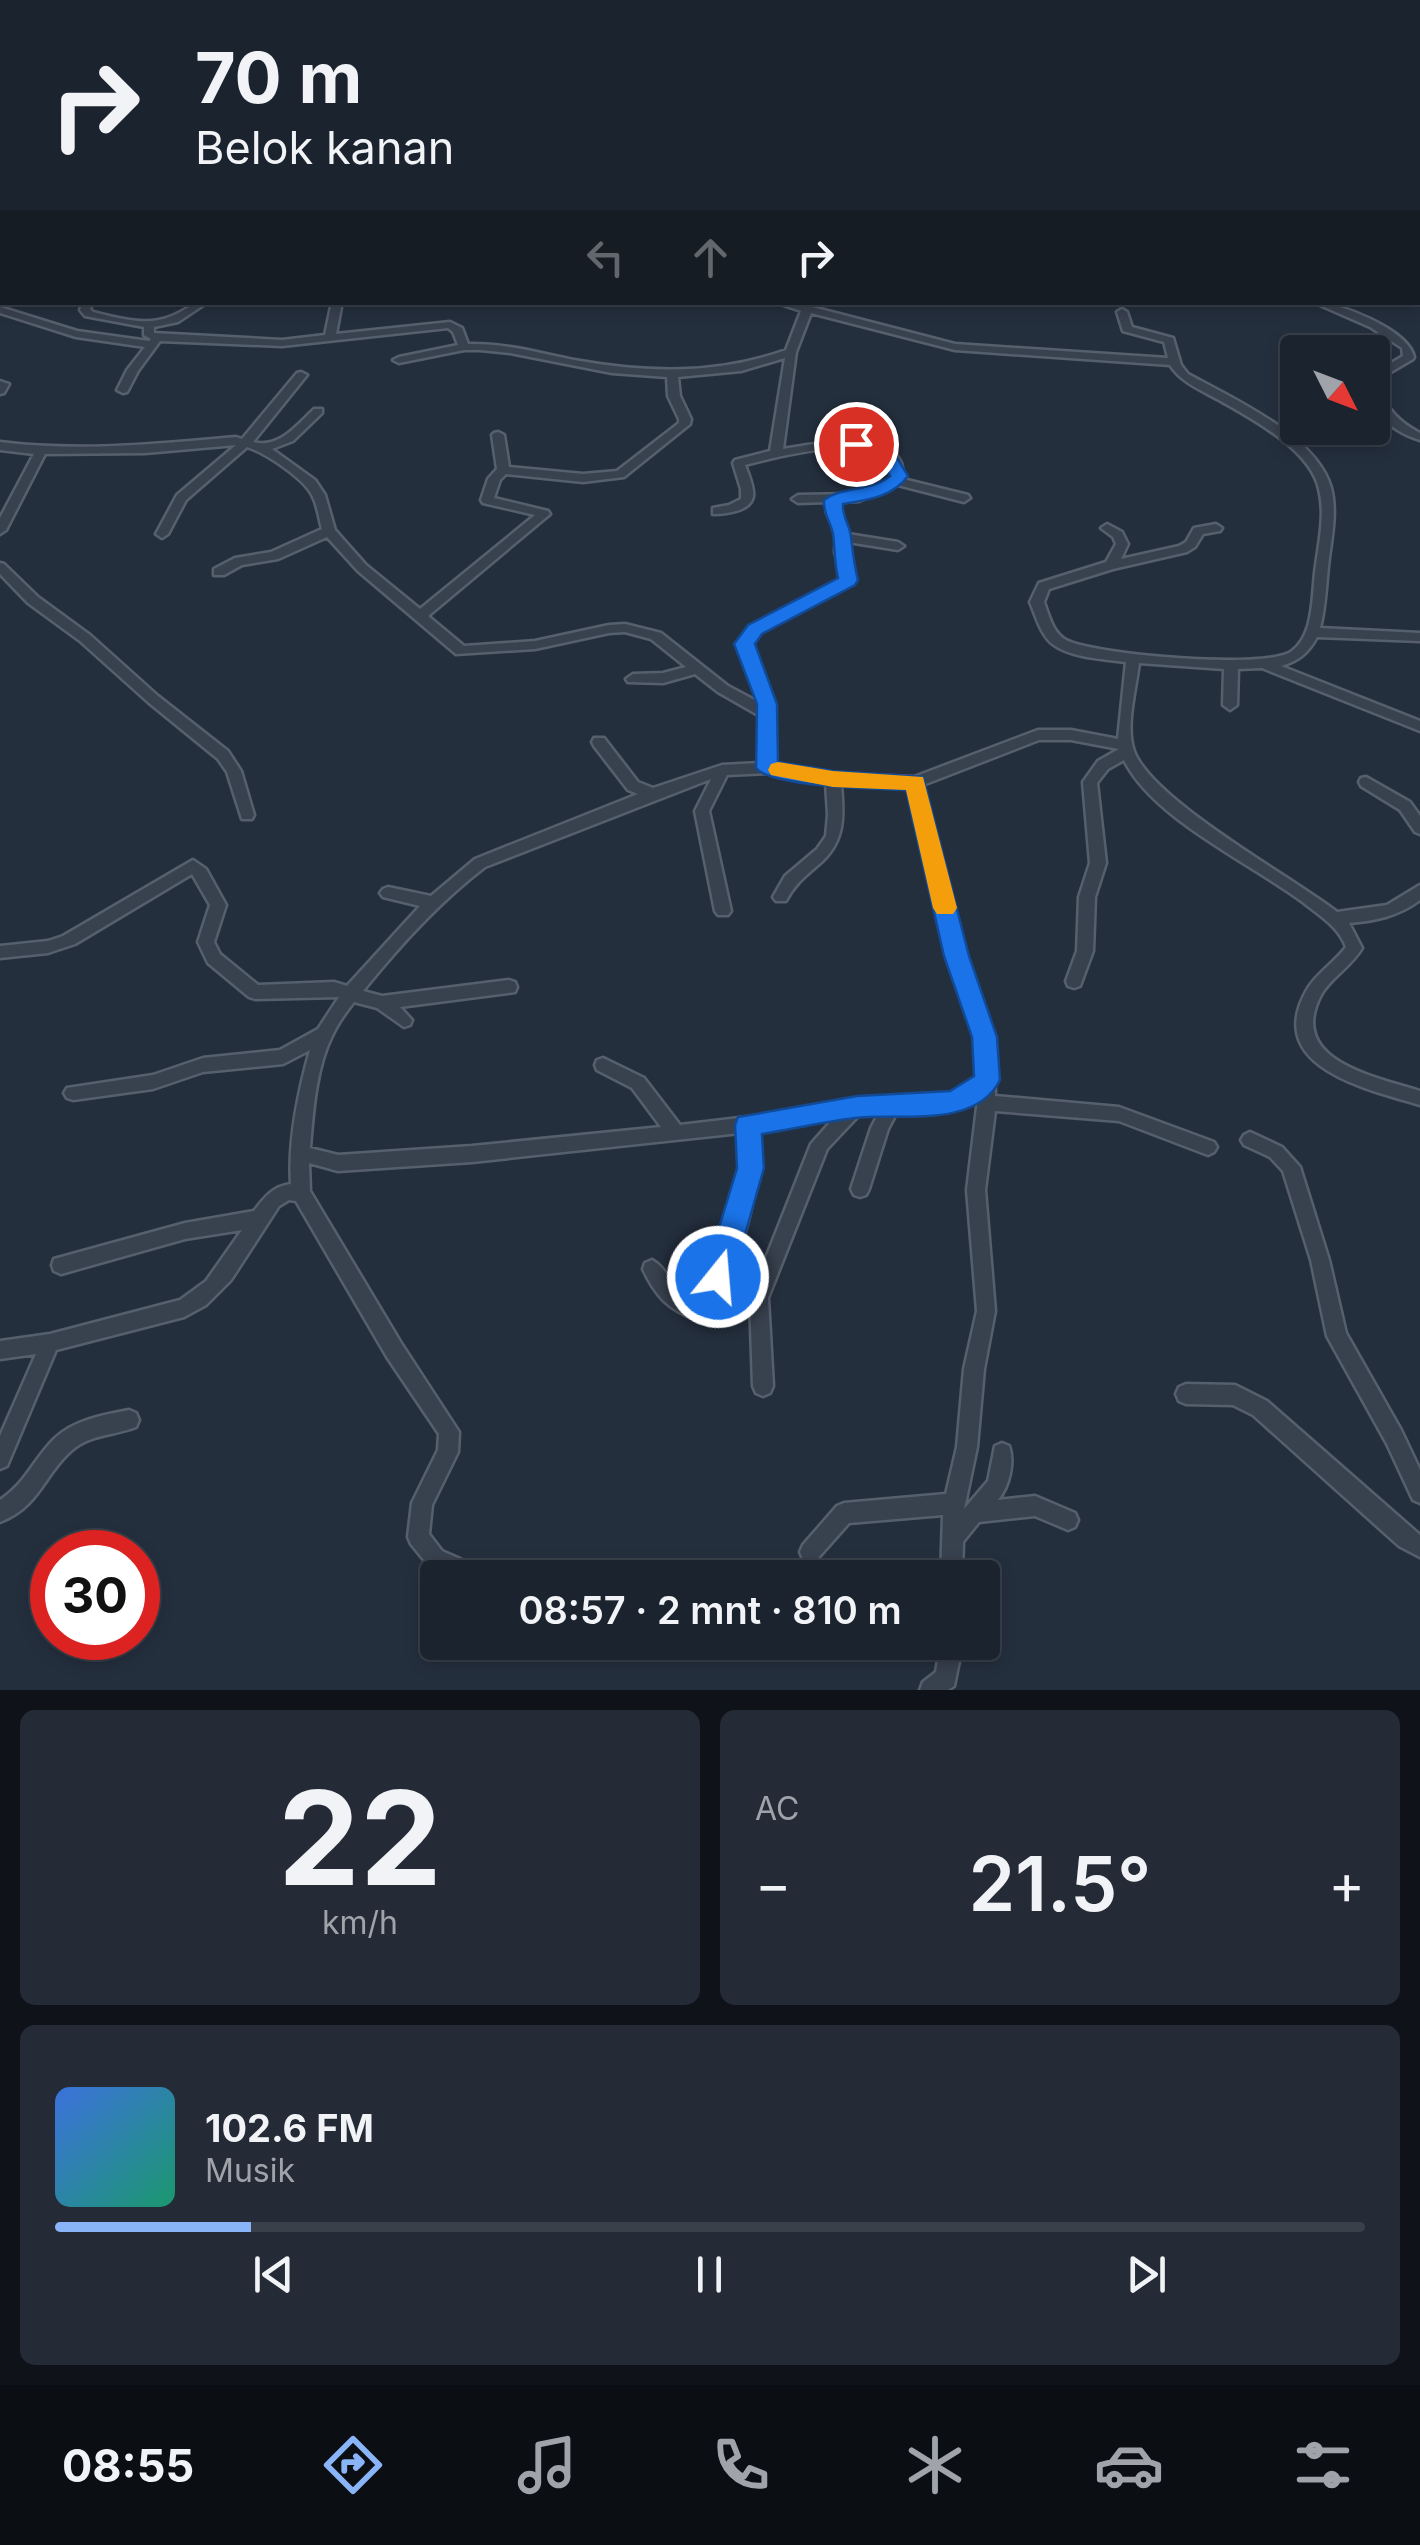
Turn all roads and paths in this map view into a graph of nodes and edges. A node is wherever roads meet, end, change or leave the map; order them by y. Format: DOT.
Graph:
graph roads {
  1 [pos="86,305"];
  2 [pos="195,305"];
  3 [pos="336,305"];
  4 [pos="789,305"];
  5 [pos="1326,305"];
  6 [pos="0,310"];
  7 [pos="807,310"];
  8 [pos="1122,312"];
  9 [pos="1151,316"];
  10 [pos="1154,334"];
  11 [pos="153,336"];
  12 [pos="330,336"];
  13 [pos="464,347"];
  14 [pos="1414,348"];
  15 [pos="791,352"];
  16 [pos="399,360"];
  17 [pos="1174,362"];
  18 [pos="301,375"];
  19 [pos="672,375"];
  20 [pos="123,390"];
  21 [pos="318,410"];
  22 [pos="498,435"];
  23 [pos="1420,437"];
  24 [pos="246,443"];
  25 [pos="0,446"];
  26 [pos="263,448"];
  27 [pos="41,451"];
  28 [pos="776,452"];
  29 [pos="502,470"];
  30 [pos="897,480"];
  31 [pos="964,498"];
  32 [pos="798,499"];
  33 [pos="834,500"];
  34 [pos="717,510"];
  35 [pos="1107,528"];
  36 [pos="1216,528"];
  37 [pos="0,530"];
  38 [pos="329,530"];
  39 [pos="162,534"];
  40 [pos="842,537"];
  41 [pos="898,546"];
  42 [pos="1111,565"];
  43 [pos="0,567"];
  44 [pos="220,572"];
  45 [pos="421,615"];
  46 [pos="1312,632"];
  47 [pos="1420,637"];
  48 [pos="1133,658"];
  49 [pos="1231,664"];
  50 [pos="1268,666"];
  51 [pos="696,669"];
  52 [pos="632,680"];
  53 [pos="1230,705"];
  54 [pos="768,714"];
  55 [pos="1420,726"];
  56 [pos="599,742"];
  57 [pos="1126,748"];
  58 [pos="767,768"];
  59 [pos="722,770"];
  60 [pos="833,779"];
  61 [pos="915,782"];
  62 [pos="1366,782"];
  63 [pos="650,793"];
  64 [pos="247,816"];
  65 [pos="1420,828"];
  66 [pos="1420,891"];
  67 [pos="388,893"];
  68 [pos="781,896"];
  69 [pos="436,903"];
  70 [pos="723,911"];
  71 [pos="1334,918"];
  72 [pos="0,952"];
  73 [pos="1074,981"];
  74 [pos="509,987"];
  75 [pos="351,992"];
  76 [pos="382,1003"];
  77 [pos="404,1020"];
  78 [pos="324,1034"];
  79 [pos="603,1064"];
  80 [pos="987,1080"];
  81 [pos="73,1093"];
  82 [pos="1420,1098"];
  83 [pos="987,1103"];
  84 [pos="892,1105"];
  85 [pos="857,1107"];
  86 [pos="748,1125"];
  87 [pos="675,1131"];
  88 [pos="1250,1140"];
  89 [pos="1208,1147"];
  90 [pos="301,1153"];
  91 [pos="860,1189"];
  92 [pos="301,1193"];
  93 [pos="258,1219"];
  94 [pos="61,1265"];
  95 [pos="652,1269"];
  96 [pos="50,1343"];
  97 [pos="0,1350"];
  98 [pos="763,1386"];
  99 [pos="1186,1394"];
  100 [pos="130,1420"];
  101 [pos="1002,1453"];
  102 [pos="0,1459"];
  103 [pos="1420,1493"];
  104 [pos="954,1504"];
  105 [pos="0,1512"];
  106 [pos="978,1512"];
  107 [pos="1068,1520"];
  108 [pos="953,1538"];
  109 [pos="1420,1547"];
  110 [pos="810,1552"];
  111 [pos="440,1560"];
  112 [pos="951,1560"];
  113 [pos="949,1660"];
  114 [pos="931,1690"];
  1 -- 11 [label="street"];
  2 -- 11 [label="street"];
  3 -- 12 [label="street"];
  4 -- 7 [label="street"];
  5 -- 14 [label="street"];
  6 -- 11 [label="street"];
  7 -- 15 [label="street"];
  7 -- 17 [label="street"];
  8 -- 10 [label="street"];
  9 -- 10 [label="street"];
  10 -- 17 [label="street"];
  11 -- 12 [label="street"];
  11 -- 20 [label="street"];
  12 -- 13 [label="street"];
  13 -- 16 [label="street"];
  13 -- 19 [label="street"];
  14 -- 23 [label="street"];
  15 -- 19 [label="street"];
  15 -- 28 [label="street"];
  17 -- 46 [label="street"];
  18 -- 24 [label="street"];
  19 -- 29 [label="street"];
  21 -- 26 [label="street"];
  22 -- 29 [label="street"];
  24 -- 26 [label="street"];
  24 -- 27 [label="street"];
  24 -- 39 [label="street"];
  25 -- 27 [label="street"];
  26 -- 38 [label="street"];
  27 -- 37 [label="street"];
  28 -- 30 [label="street"];
  28 -- 34 [label="street"];
  29 -- 45 [label="street"];
  30 -- 31 [label="street"];
  30 -- 33 [label="street"];
  32 -- 33 [label="street"];
  33 -- 40 [label="street"];
  35 -- 42 [label="street"];
  36 -- 42 [label="street"];
  38 -- 44 [label="street"];
  38 -- 45 [label="street"];
  40 -- 41 [label="street"];
  40 -- 54 [label="street"];
  42 -- 48 [label="street"];
  43 -- 64 [label="street"];
  45 -- 51 [label="street"];
  46 -- 47 [label="street"];
  46 -- 50 [label="street"];
  48 -- 49 [label="street"];
  48 -- 57 [label="street"];
  49 -- 50 [label="street"];
  49 -- 53 [label="street"];
  50 -- 55 [label="street"];
  51 -- 52 [label="street"];
  51 -- 54 [label="street"];
  54 -- 58 [label="street"];
  56 -- 63 [label="street"];
  57 -- 61 [label="street"];
  57 -- 71 [label="street"];
  57 -- 73 [label="street"];
  58 -- 59 [label="street"];
  58 -- 60 [label="street"];
  59 -- 63 [label="street"];
  59 -- 70 [label="street"];
  60 -- 61 [label="street"];
  60 -- 68 [label="street"];
  61 -- 80 [label="street"];
  62 -- 65 [label="street"];
  63 -- 69 [label="street"];
  66 -- 71 [label="street"];
  67 -- 69 [label="street"];
  69 -- 75 [label="street"];
  71 -- 82 [label="street"];
  72 -- 75 [label="street"];
  74 -- 76 [label="street"];
  75 -- 76 [label="street"];
  75 -- 78 [label="street"];
  76 -- 77 [label="street"];
  78 -- 81 [label="street"];
  78 -- 90 [label="street"];
  79 -- 87 [label="street"];
  80 -- 83 [label="street"];
  80 -- 84 [label="street"];
  83 -- 89 [label="street"];
  83 -- 104 [label="street"];
  84 -- 85 [label="street"];
  84 -- 91 [label="street"];
  85 -- 86 [label="street"];
  85 -- 98 [label="street"];
  86 -- 87 [label="street"];
  86 -- 95 [label="street"];
  87 -- 90 [label="street"];
  88 -- 103 [label="street"];
  90 -- 92 [label="street"];
  92 -- 93 [label="street"];
  92 -- 111 [label="street"];
  93 -- 94 [label="street"];
  93 -- 96 [label="street"];
  96 -- 97 [label="street"];
  96 -- 102 [label="street"];
  99 -- 109 [label="street"];
  100 -- 105 [label="street"];
  101 -- 106 [label="street"];
  104 -- 108 [label="street"];
  104 -- 110 [label="street"];
  106 -- 107 [label="street"];
  106 -- 108 [label="street"];
  108 -- 112 [label="street"];
  113 -- 114 [label="street"];
}
